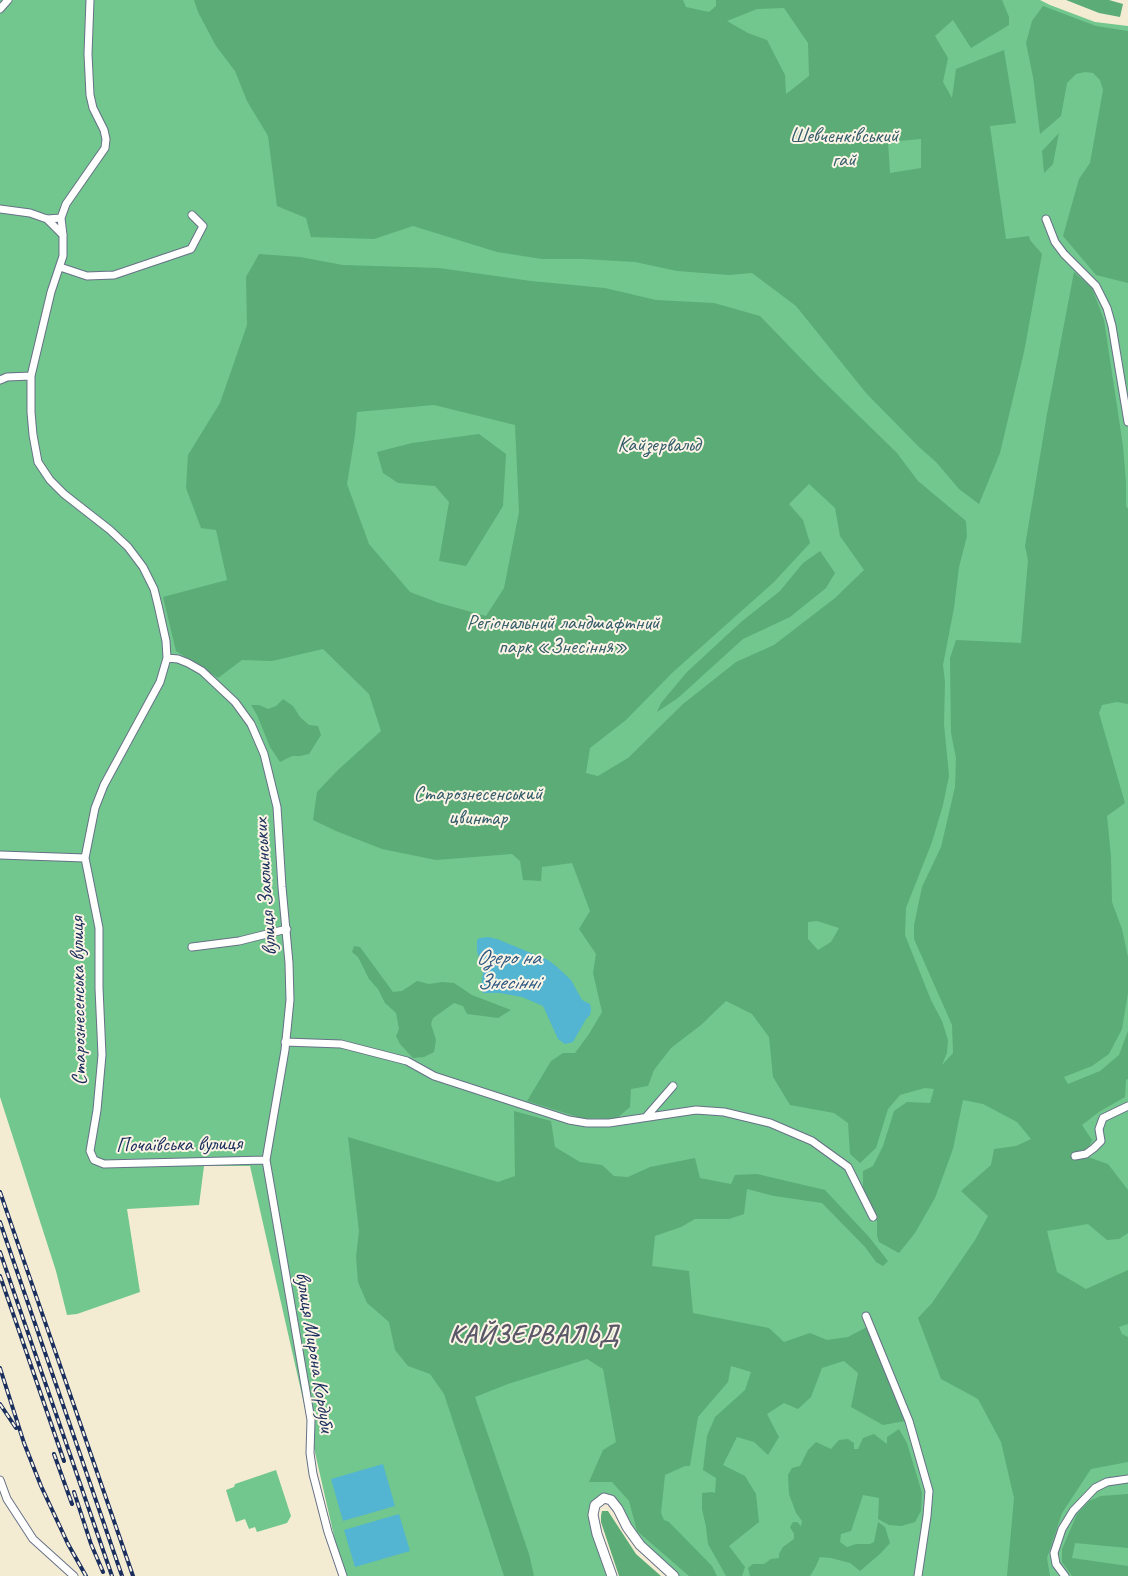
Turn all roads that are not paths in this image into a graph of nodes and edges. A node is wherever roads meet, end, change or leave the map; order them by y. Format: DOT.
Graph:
graph roads {
  1 [pos="8,0"];
  2 [pos="90,0"];
  3 [pos="0,9"];
  4 [pos="0,209"];
  5 [pos="192,215"];
  6 [pos="60,218"];
  7 [pos="46,219"];
  8 [pos="1046,219"];
  9 [pos="63,235"];
  10 [pos="60,267"];
  11 [pos="1120,375"];
  12 [pos="31,376"];
  13 [pos="1128,378"];
  14 [pos="0,380"];
  15 [pos="1128,422"];
  16 [pos="167,658"];
  17 [pos="0,855"];
  18 [pos="85,858"];
  19 [pos="286,929"];
  20 [pos="192,947"];
  21 [pos="286,1042"];
  22 [pos="673,1086"];
  23 [pos="1128,1106"];
  24 [pos="646,1117"];
  25 [pos="1075,1156"];
  26 [pos="94,1160"];
  27 [pos="266,1160"];
  28 [pos="873,1217"];
  29 [pos="866,1316"];
  30 [pos="1128,1479"];
  31 [pos="0,1480"];
  32 [pos="74,1576"];
  33 [pos="343,1576"];
  34 [pos="612,1576"];
  35 [pos="674,1576"];
  36 [pos="918,1576"];
  37 [pos="1065,1576"];
  1 -- 3 [label="street"];
  2 -- 6 [label="street"];
  4 -- 7 [label="street"];
  5 -- 10 [label="street"];
  6 -- 7 [label="street"];
  6 -- 9 [label="street, Старознесенська вулиця"];
  7 -- 9 [label="street"];
  8 -- 11 [label="street"];
  9 -- 10 [label="street, Старознесенська вулиця"];
  10 -- 12 [label="street, Старознесенська вулиця"];
  11 -- 13 [label="street"];
  11 -- 15 [label="street"];
  12 -- 14 [label="street"];
  12 -- 16 [label="street, Старознесенська вулиця"];
  16 -- 18 [label="street, Старознесенська вулиця"];
  16 -- 19 [label="street, вулиця Заклинських"];
  17 -- 18 [label="street"];
  18 -- 26 [label="street, Старознесенська вулиця"];
  19 -- 20 [label="street"];
  19 -- 21 [label="street, вулиця Заклинських"];
  21 -- 24 [label="street"];
  21 -- 27 [label="street, вулиця Заклинських"];
  22 -- 24 [label="street"];
  23 -- 25 [label="street"];
  24 -- 28 [label="street"];
  26 -- 27 [label="street, Почаївська вулиця"];
  27 -- 33 [label="street, вулиця Мирона Кордуби"];
  29 -- 36 [label="street"];
  30 -- 37 [label="street"];
  31 -- 32 [label="street"];
  34 -- 35 [label="main road"];
}
